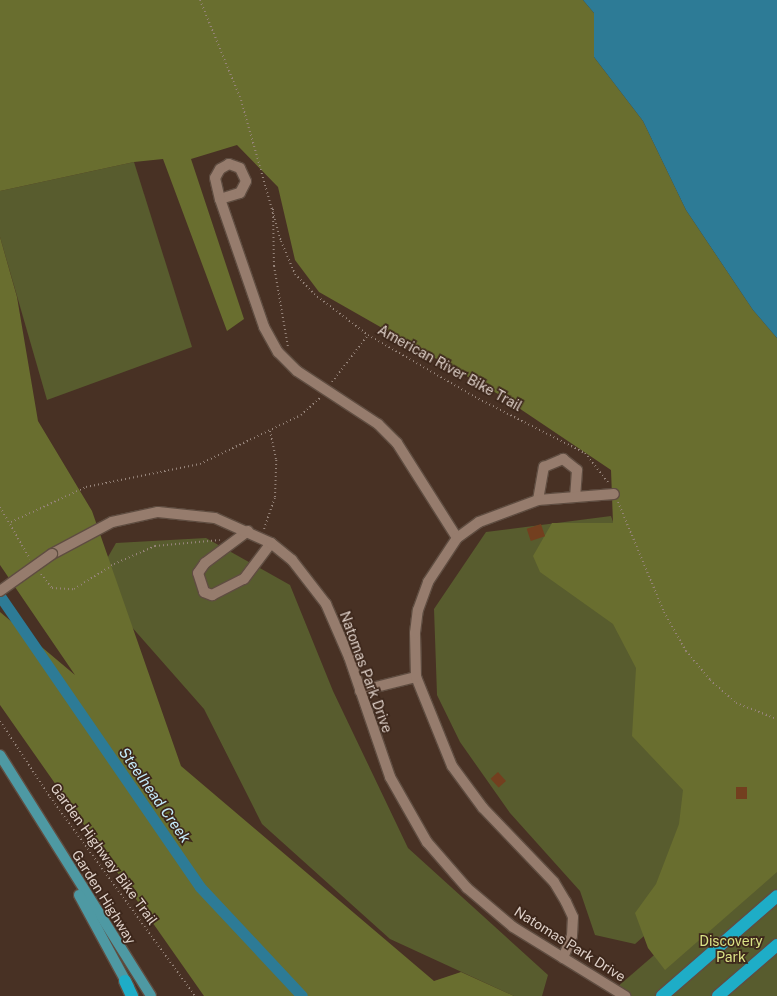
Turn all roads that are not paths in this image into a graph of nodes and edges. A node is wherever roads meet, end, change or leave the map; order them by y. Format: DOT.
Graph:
graph roads {
  1 [pos="220,199"];
  2 [pos="614,494"];
  3 [pos="575,497"];
  4 [pos="538,500"];
  5 [pos="248,531"];
  6 [pos="457,538"];
  7 [pos="271,543"];
  8 [pos="0,591"];
  9 [pos="416,677"];
  10 [pos="360,691"];
  11 [pos="0,755"];
  12 [pos="35,812"];
  13 [pos="777,896"];
  14 [pos="777,945"];
  15 [pos="563,958"];
  16 [pos="125,981"];
  17 [pos="133,996"];
  18 [pos="151,996"];
  19 [pos="625,996"];
  20 [pos="662,996"];
  21 [pos="718,996"];
  1 -- 6 [label="street"];
  2 -- 3 [label="street"];
  3 -- 4 [label="street"];
  3 -- 4 [label="street"];
  4 -- 6 [label="street"];
  5 -- 7 [label="street, Natomas Park Drive"];
  5 -- 7 [label="street"];
  5 -- 8 [label="street, Natomas Park Drive, bridge"];
  6 -- 9 [label="street"];
  7 -- 10 [label="street, Natomas Park Drive"];
  9 -- 10 [label="street"];
  9 -- 15 [label="street"];
  10 -- 15 [label="street, Natomas Park Drive"];
  11 -- 12 [label="main road, Garden Highway"];
  12 -- 16 [label="main road, Garden Highway"];
  12 -- 18 [label="main road, Garden Highway"];
  13 -- 20 [label="highway"];
  14 -- 21 [label="highway"];
  15 -- 19 [label="street, Natomas Park Drive"];
  16 -- 17 [label="highway"];
}
